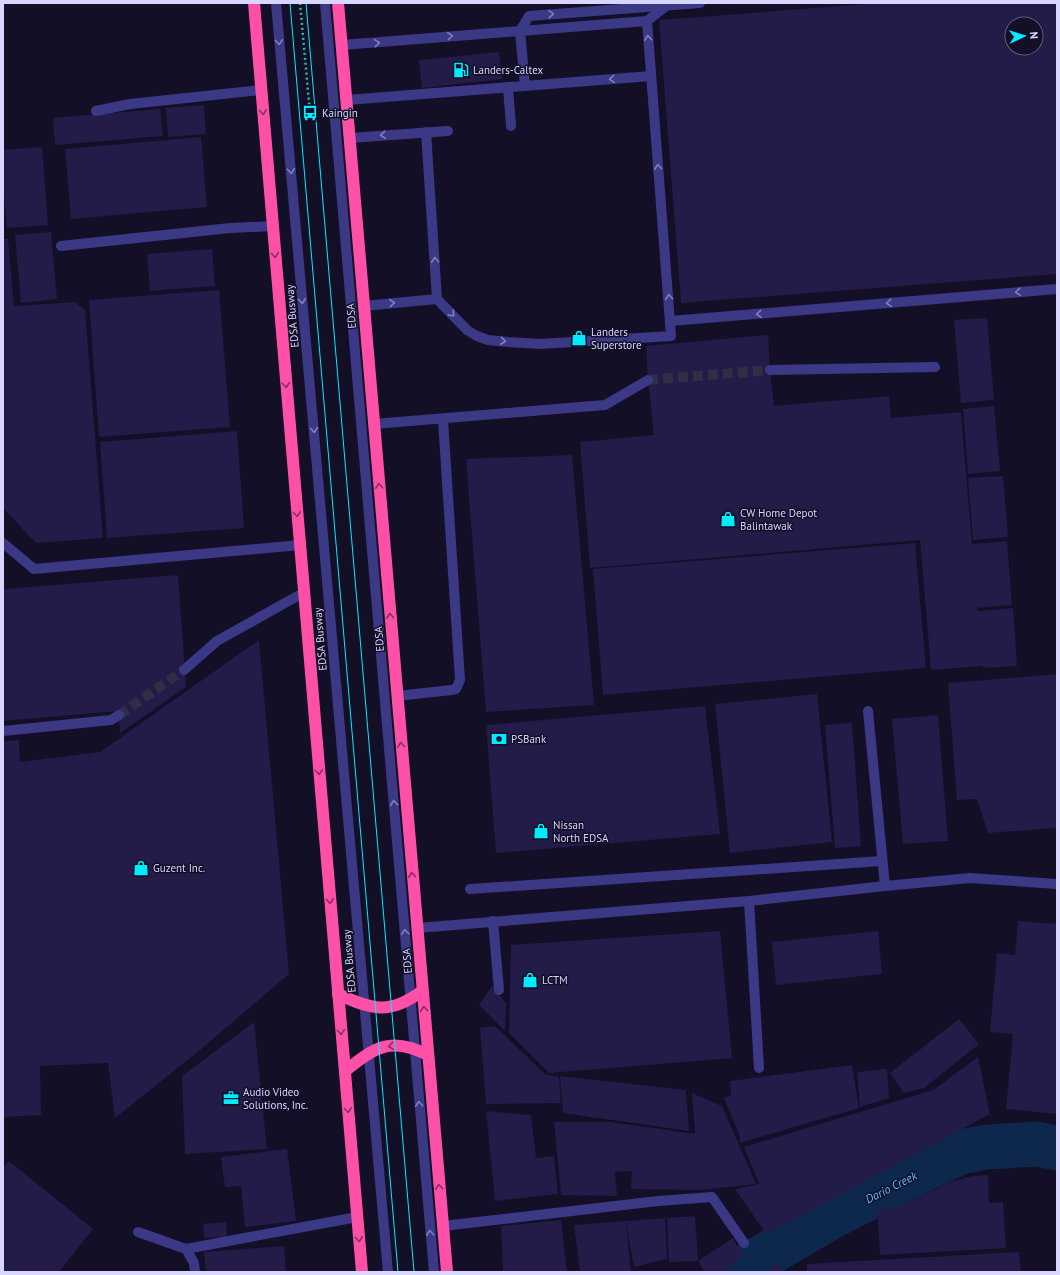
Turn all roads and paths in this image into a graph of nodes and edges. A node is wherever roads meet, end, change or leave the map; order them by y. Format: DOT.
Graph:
graph roads {
  1 [pos="254,3"];
  2 [pos="276,3"];
  3 [pos="300,3"];
  4 [pos="325,3"];
  5 [pos="338,3"];
  6 [pos="700,3"];
  7 [pos="666,6"];
  8 [pos="647,21"];
  9 [pos="520,31"];
  10 [pos="342,46"];
  11 [pos="651,76"];
  12 [pos="525,86"];
  13 [pos="508,87"];
  14 [pos="261,90"];
  15 [pos="347,100"];
  16 [pos="96,111"];
  17 [pos="310,112"];
  18 [pos="510,126"];
  19 [pos="448,131"];
  20 [pos="426,132"];
  21 [pos="350,138"];
  22 [pos="273,226"];
  23 [pos="61,246"];
  24 [pos="1057,289"];
  25 [pos="437,299"];
  26 [pos="364,306"];
  27 [pos="670,321"];
  28 [pos="936,367"];
  29 [pos="770,370"];
  30 [pos="648,380"];
  31 [pos="443,420"];
  32 [pos="374,424"];
  33 [pos="3,543"];
  34 [pos="300,544"];
  35 [pos="303,593"];
  36 [pos="184,670"];
  37 [pos="397,696"];
  38 [pos="868,711"];
  39 [pos="119,715"];
  40 [pos="3,731"];
  41 [pos="882,861"];
  42 [pos="1057,884"];
  43 [pos="885,886"];
  44 [pos="470,889"];
  45 [pos="749,901"];
  46 [pos="492,921"];
  47 [pos="417,928"];
  48 [pos="499,990"];
  49 [pos="422,991"];
  50 [pos="338,994"];
  51 [pos="411,999"];
  52 [pos="365,1006"];
  53 [pos="415,1048"];
  54 [pos="369,1052"];
  55 [pos="428,1055"];
  56 [pos="759,1068"];
  57 [pos="345,1071"];
  58 [pos="357,1217"];
  59 [pos="443,1226"];
  60 [pos="138,1232"];
  61 [pos="744,1243"];
  62 [pos="186,1249"];
  63 [pos="195,1272"];
  64 [pos="362,1272"];
  65 [pos="388,1272"];
  66 [pos="434,1272"];
  67 [pos="447,1272"];
  1 -- 14 [label="highway"];
  2 -- 52 [label="lane, EDSA Busway, one-way"];
  3 -- 17 [label="path"];
  51 -- 4 [label="lane, one-way"];
  5 -- 10 [label="highway, EDSA"];
  6 -- 7 [label="lane"];
  7 -- 8 [label="lane"];
  9 -- 7 [label="lane, one-way"];
  8 -- 9 [label="lane"];
  11 -- 8 [label="lane, one-way"];
  10 -- 9 [label="lane, one-way"];
  9 -- 12 [label="lane"];
  10 -- 15 [label="highway, EDSA"];
  11 -- 12 [label="lane, one-way"];
  27 -- 11 [label="lane, one-way"];
  12 -- 13 [label="lane"];
  13 -- 15 [label="lane"];
  13 -- 18 [label="lane"];
  14 -- 16 [label="lane"];
  14 -- 22 [label="highway, one-way"];
  15 -- 21 [label="highway, EDSA"];
  19 -- 20 [label="lane"];
  20 -- 21 [label="lane, one-way"];
  25 -- 20 [label="lane, one-way"];
  21 -- 26 [label="highway, EDSA"];
  22 -- 23 [label="lane"];
  22 -- 34 [label="highway, one-way"];
  24 -- 27 [label="lane, one-way"];
  26 -- 25 [label="lane, one-way"];
  25 -- 27 [label="lane, one-way"];
  26 -- 32 [label="highway, EDSA"];
  28 -- 29 [label="lane"];
  30 -- 31 [label="lane"];
  31 -- 32 [label="lane"];
  31 -- 37 [label="lane"];
  37 -- 32 [label="highway, EDSA, one-way"];
  33 -- 34 [label="lane"];
  34 -- 35 [label="highway"];
  35 -- 36 [label="lane"];
  35 -- 50 [label="highway, one-way"];
  47 -- 37 [label="highway, EDSA, one-way"];
  38 -- 41 [label="lane"];
  39 -- 40 [label="lane"];
  41 -- 43 [label="lane"];
  41 -- 44 [label="lane"];
  42 -- 43 [label="lane"];
  43 -- 45 [label="lane"];
  45 -- 46 [label="lane"];
  45 -- 56 [label="lane"];
  46 -- 47 [label="lane"];
  46 -- 48 [label="lane"];
  47 -- 49 [label="highway, EDSA"];
  49 -- 51 [label="highway"];
  55 -- 49 [label="highway, EDSA, one-way"];
  50 -- 52 [label="highway"];
  50 -- 57 [label="highway, one-way"];
  51 -- 52 [label="highway"];
  51 -- 53 [label="lane"];
  52 -- 54 [label="lane, EDSA Busway"];
  53 -- 54 [label="highway, one-way"];
  53 -- 55 [label="highway"];
  66 -- 53 [label="lane, one-way"];
  54 -- 57 [label="highway"];
  54 -- 65 [label="lane, EDSA Busway"];
  59 -- 55 [label="highway, EDSA, one-way"];
  57 -- 58 [label="highway, one-way"];
  58 -- 62 [label="lane"];
  58 -- 64 [label="highway, one-way"];
  59 -- 61 [label="lane"];
  59 -- 67 [label="highway, EDSA"];
  60 -- 62 [label="lane"];
  62 -- 63 [label="lane"];
}
